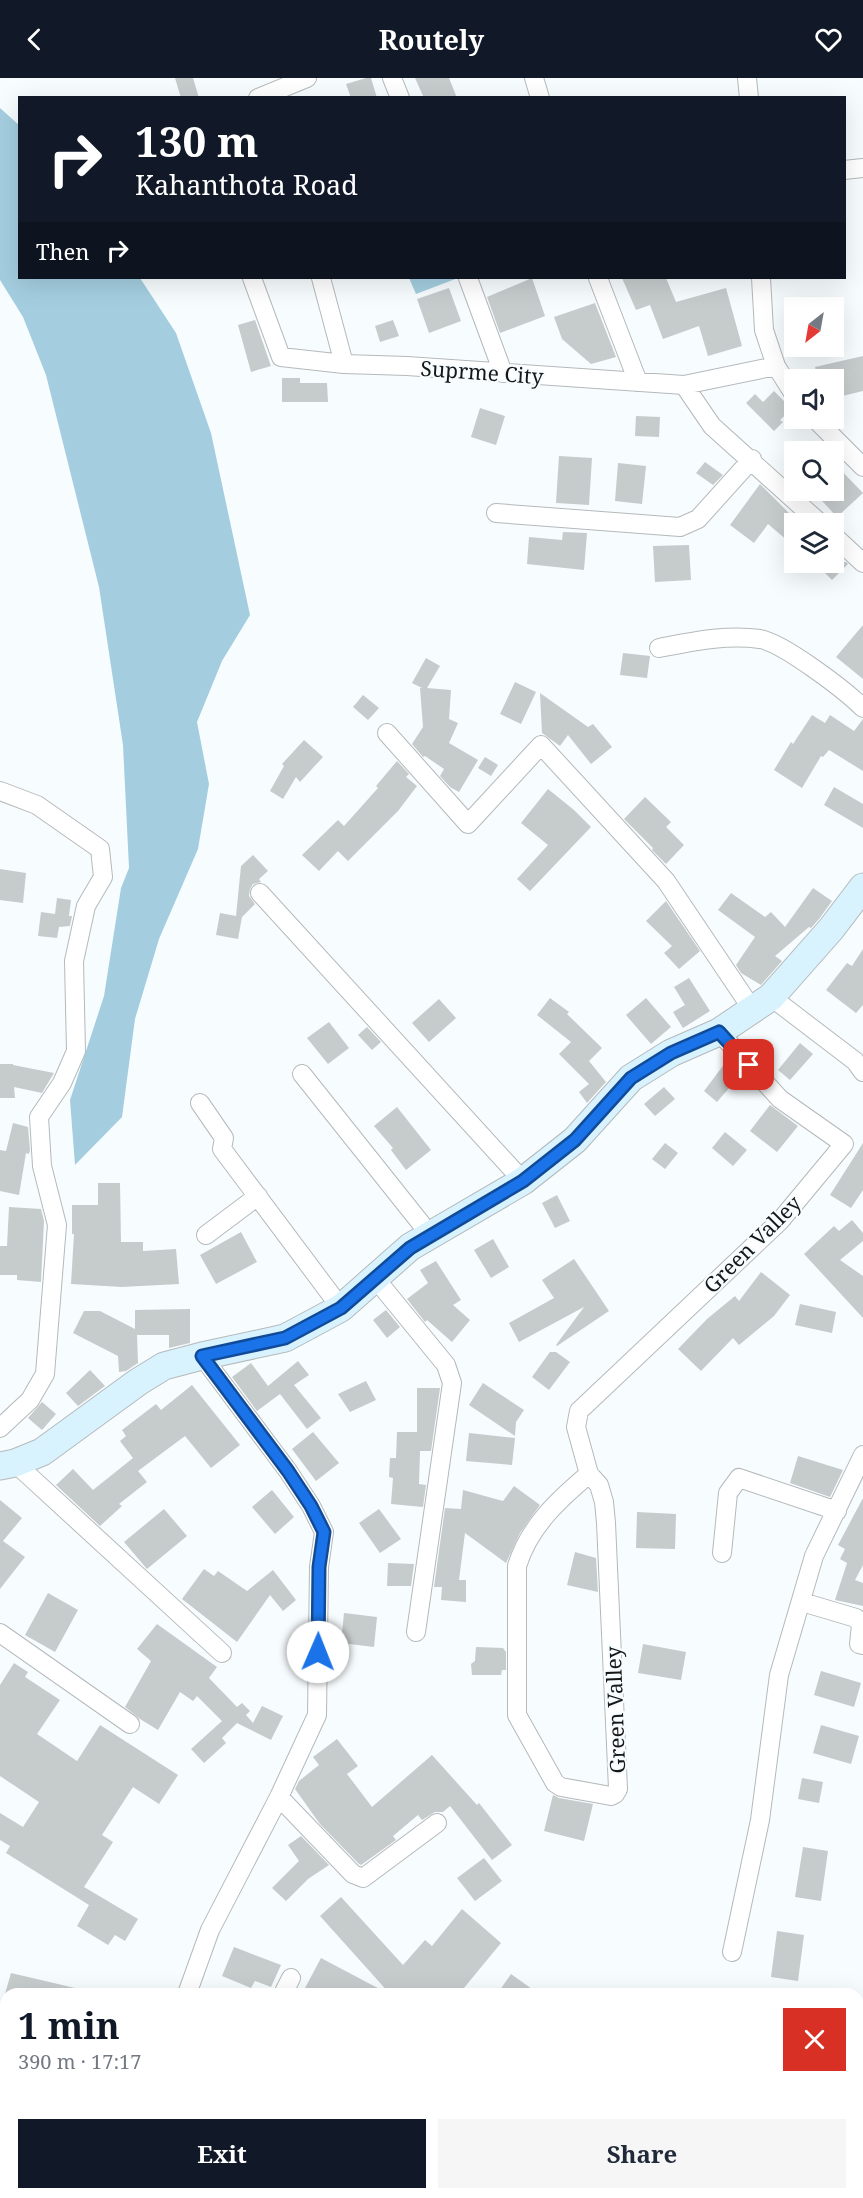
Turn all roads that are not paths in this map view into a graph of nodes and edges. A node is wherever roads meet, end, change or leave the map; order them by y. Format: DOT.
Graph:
graph roads {
  1 [pos="308,78"];
  2 [pos="392,78"];
  3 [pos="534,78"];
  4 [pos="747,78"];
  5 [pos="265,96"];
  6 [pos="399,96"];
  7 [pos="539,96"];
  8 [pos="748,96"];
  9 [pos="863,168"];
  10 [pos="846,170"];
  11 [pos="252,279"];
  12 [pos="321,279"];
  13 [pos="468,279"];
  14 [pos="598,279"];
  15 [pos="761,279"];
  16 [pos="344,364"];
  17 [pos="776,366"];
  18 [pos="503,373"];
  19 [pos="784,379"];
  20 [pos="638,381"];
  21 [pos="684,385"];
  22 [pos="825,429"];
  23 [pos="752,459"];
  24 [pos="863,467"];
  25 [pos="496,513"];
  26 [pos="809,513"];
  27 [pos="844,545"];
  28 [pos="863,563"];
  29 [pos="658,648"];
  30 [pos="863,708"];
  31 [pos="387,733"];
  32 [pos="0,791"];
  33 [pos="863,887"];
  34 [pos="260,893"];
  35 [pos="761,1003"];
  36 [pos="719,1032"];
  37 [pos="863,1072"];
  38 [pos="302,1074"];
  39 [pos="200,1103"];
  40 [pos="523,1181"];
  41 [pos="258,1196"];
  42 [pos="206,1235"];
  43 [pos="431,1236"];
  44 [pos="375,1278"];
  45 [pos="341,1308"];
  46 [pos="202,1356"];
  47 [pos="0,1428"];
  48 [pos="863,1455"];
  49 [pos="7,1465"];
  50 [pos="589,1474"];
  51 [pos="855,1490"];
  52 [pos="837,1511"];
  53 [pos="722,1553"];
  54 [pos="801,1602"];
  55 [pos="416,1632"];
  56 [pos="0,1634"];
  57 [pos="863,1646"];
  58 [pos="222,1653"];
  59 [pos="130,1724"];
  60 [pos="279,1797"];
  61 [pos="437,1823"];
  62 [pos="732,1952"];
  63 [pos="189,1988"];
  1 -- 5 [label="street"];
  2 -- 6 [label="street"];
  3 -- 7 [label="street"];
  4 -- 8 [label="street"];
  9 -- 10 [label="street"];
  11 -- 16 [label="street, Suprme City"];
  12 -- 16 [label="street"];
  13 -- 18 [label="street"];
  14 -- 20 [label="street"];
  15 -- 17 [label="street"];
  16 -- 18 [label="street, Suprme City"];
  17 -- 19 [label="street"];
  17 -- 21 [label="street, Suprme City"];
  18 -- 20 [label="street, Suprme City"];
  20 -- 21 [label="street, Suprme City"];
  21 -- 23 [label="street"];
  22 -- 24 [label="street"];
  23 -- 25 [label="street"];
  23 -- 26 [label="street"];
  27 -- 28 [label="street"];
  29 -- 30 [label="street"];
  31 -- 35 [label="street"];
  32 -- 47 [label="street"];
  33 -- 35 [label="main road"];
  34 -- 40 [label="street"];
  35 -- 36 [label="main road"];
  35 -- 37 [label="street"];
  36 -- 40 [label="main road"];
  36 -- 50 [label="street, Green Valley"];
  38 -- 43 [label="street"];
  39 -- 41 [label="street"];
  40 -- 43 [label="main road"];
  41 -- 42 [label="street"];
  41 -- 45 [label="street"];
  43 -- 44 [label="main road"];
  44 -- 45 [label="main road"];
  44 -- 55 [label="street"];
  45 -- 46 [label="main road"];
  46 -- 49 [label="main road"];
  46 -- 60 [label="street"];
  48 -- 51 [label="street"];
  49 -- 58 [label="street"];
  50 -- 50 [label="street, Green Valley"];
  51 -- 52 [label="street"];
  52 -- 53 [label="street"];
  52 -- 54 [label="street"];
  54 -- 57 [label="street"];
  54 -- 62 [label="street"];
  56 -- 59 [label="street"];
  60 -- 61 [label="street"];
  60 -- 63 [label="street"];
}
